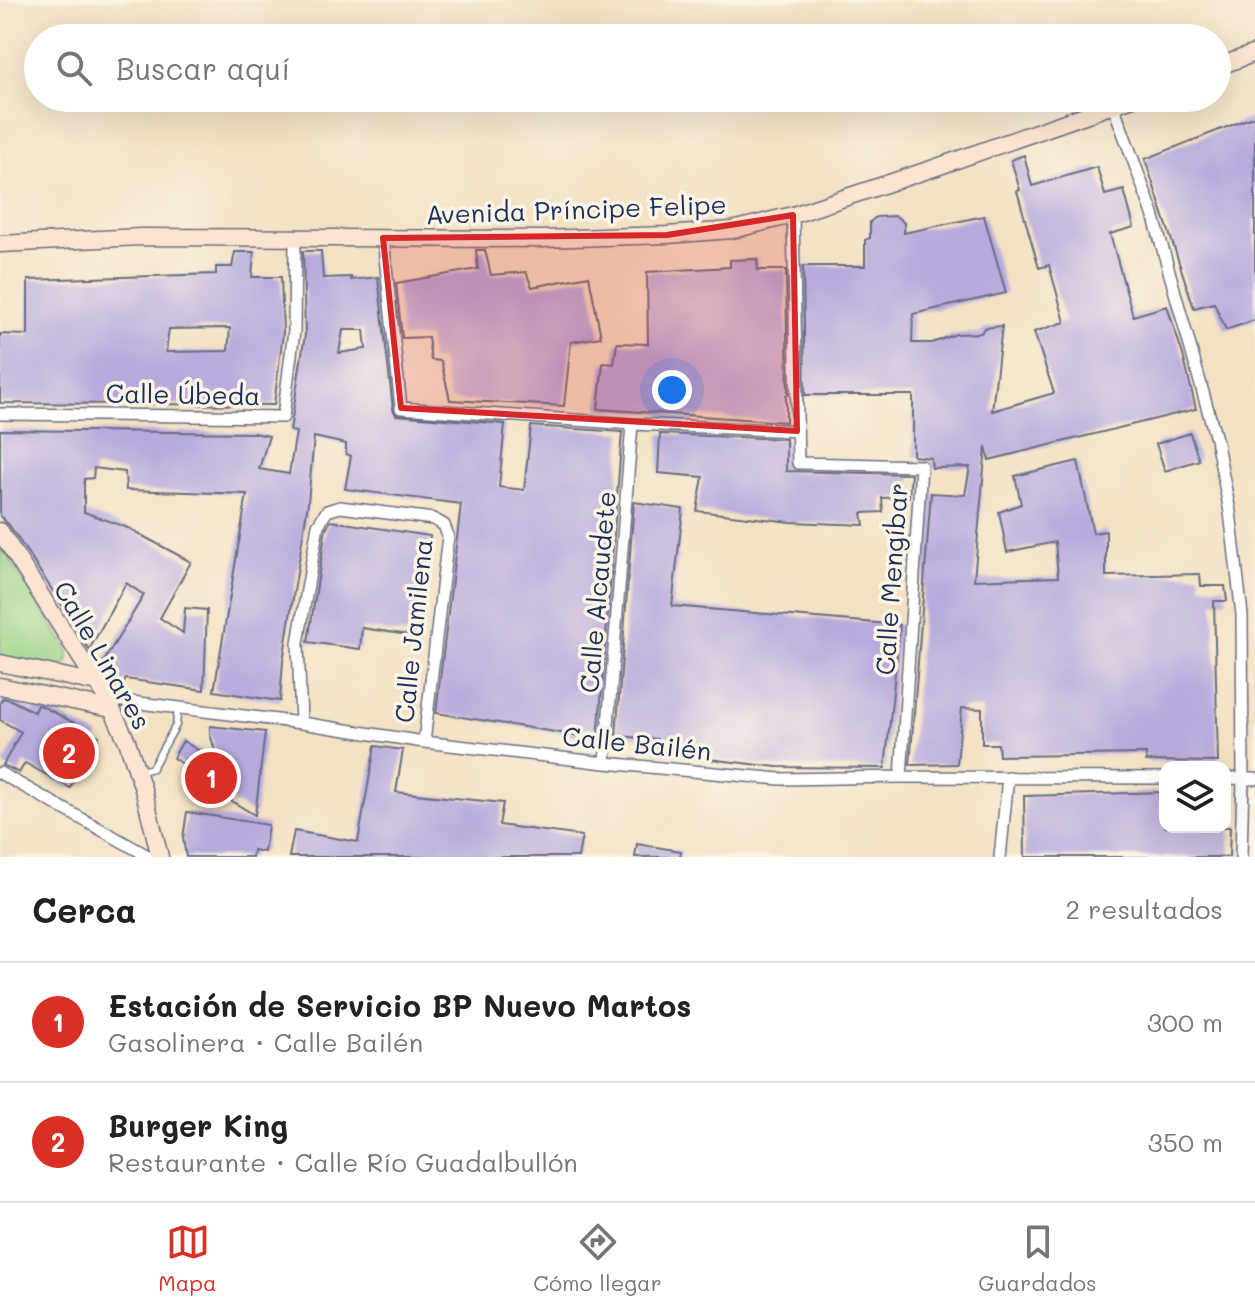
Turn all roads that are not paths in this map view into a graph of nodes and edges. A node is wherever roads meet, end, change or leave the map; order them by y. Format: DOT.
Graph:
graph roads {
  1 [pos="1255,53"];
  2 [pos="1231,62"];
  3 [pos="1093,112"];
  4 [pos="1116,112"];
  5 [pos="793,215"];
  6 [pos="295,238"];
  7 [pos="383,238"];
  8 [pos="0,244"];
  9 [pos="0,414"];
  10 [pos="632,424"];
  11 [pos="797,431"];
  12 [pos="0,531"];
  13 [pos="0,663"];
  14 [pos="97,683"];
  15 [pos="0,686"];
  16 [pos="109,704"];
  17 [pos="178,708"];
  18 [pos="301,723"];
  19 [pos="424,742"];
  20 [pos="605,763"];
  21 [pos="138,772"];
  22 [pos="0,773"];
  23 [pos="901,777"];
  24 [pos="1008,777"];
  25 [pos="1159,778"];
  26 [pos="1249,779"];
  27 [pos="158,849"];
  28 [pos="147,856"];
  29 [pos="1000,857"];
  30 [pos="1241,857"];
  1 -- 2 [label="main road"];
  3 -- 5 [label="main road, Avenida Príncipe Felipe"];
  4 -- 26 [label="street"];
  5 -- 7 [label="main road, Avenida Príncipe Felipe"];
  5 -- 11 [label="street, Calle Mengíbar"];
  6 -- 7 [label="main road, Avenida Príncipe Felipe"];
  6 -- 8 [label="main road, Avenida Príncipe Felipe"];
  6 -- 9 [label="street, Calle Úbeda"];
  7 -- 10 [label="street"];
  10 -- 11 [label="street"];
  10 -- 20 [label="street, Calle Alcaudete"];
  11 -- 23 [label="street, Calle Mengíbar"];
  12 -- 14 [label="main road, Calle Linares"];
  13 -- 14 [label="main road"];
  14 -- 16 [label="main road, Calle Linares"];
  15 -- 16 [label="main road"];
  16 -- 17 [label="street, Calle Bailén"];
  16 -- 21 [label="main road, Calle Linares"];
  17 -- 18 [label="street, Calle Bailén"];
  17 -- 21 [label="lane"];
  18 -- 19 [label="street, Calle Bailén"];
  18 -- 19 [label="street, Calle Jamilena"];
  19 -- 20 [label="street, Calle Bailén"];
  20 -- 23 [label="street, Calle Bailén"];
  21 -- 27 [label="main road, Calle Linares"];
  22 -- 28 [label="street"];
  23 -- 24 [label="street, Calle Bailén"];
  24 -- 25 [label="street, Calle Bailén"];
  24 -- 29 [label="street"];
  26 -- 30 [label="street"];
  27 -- 28 [label="street"];
}
